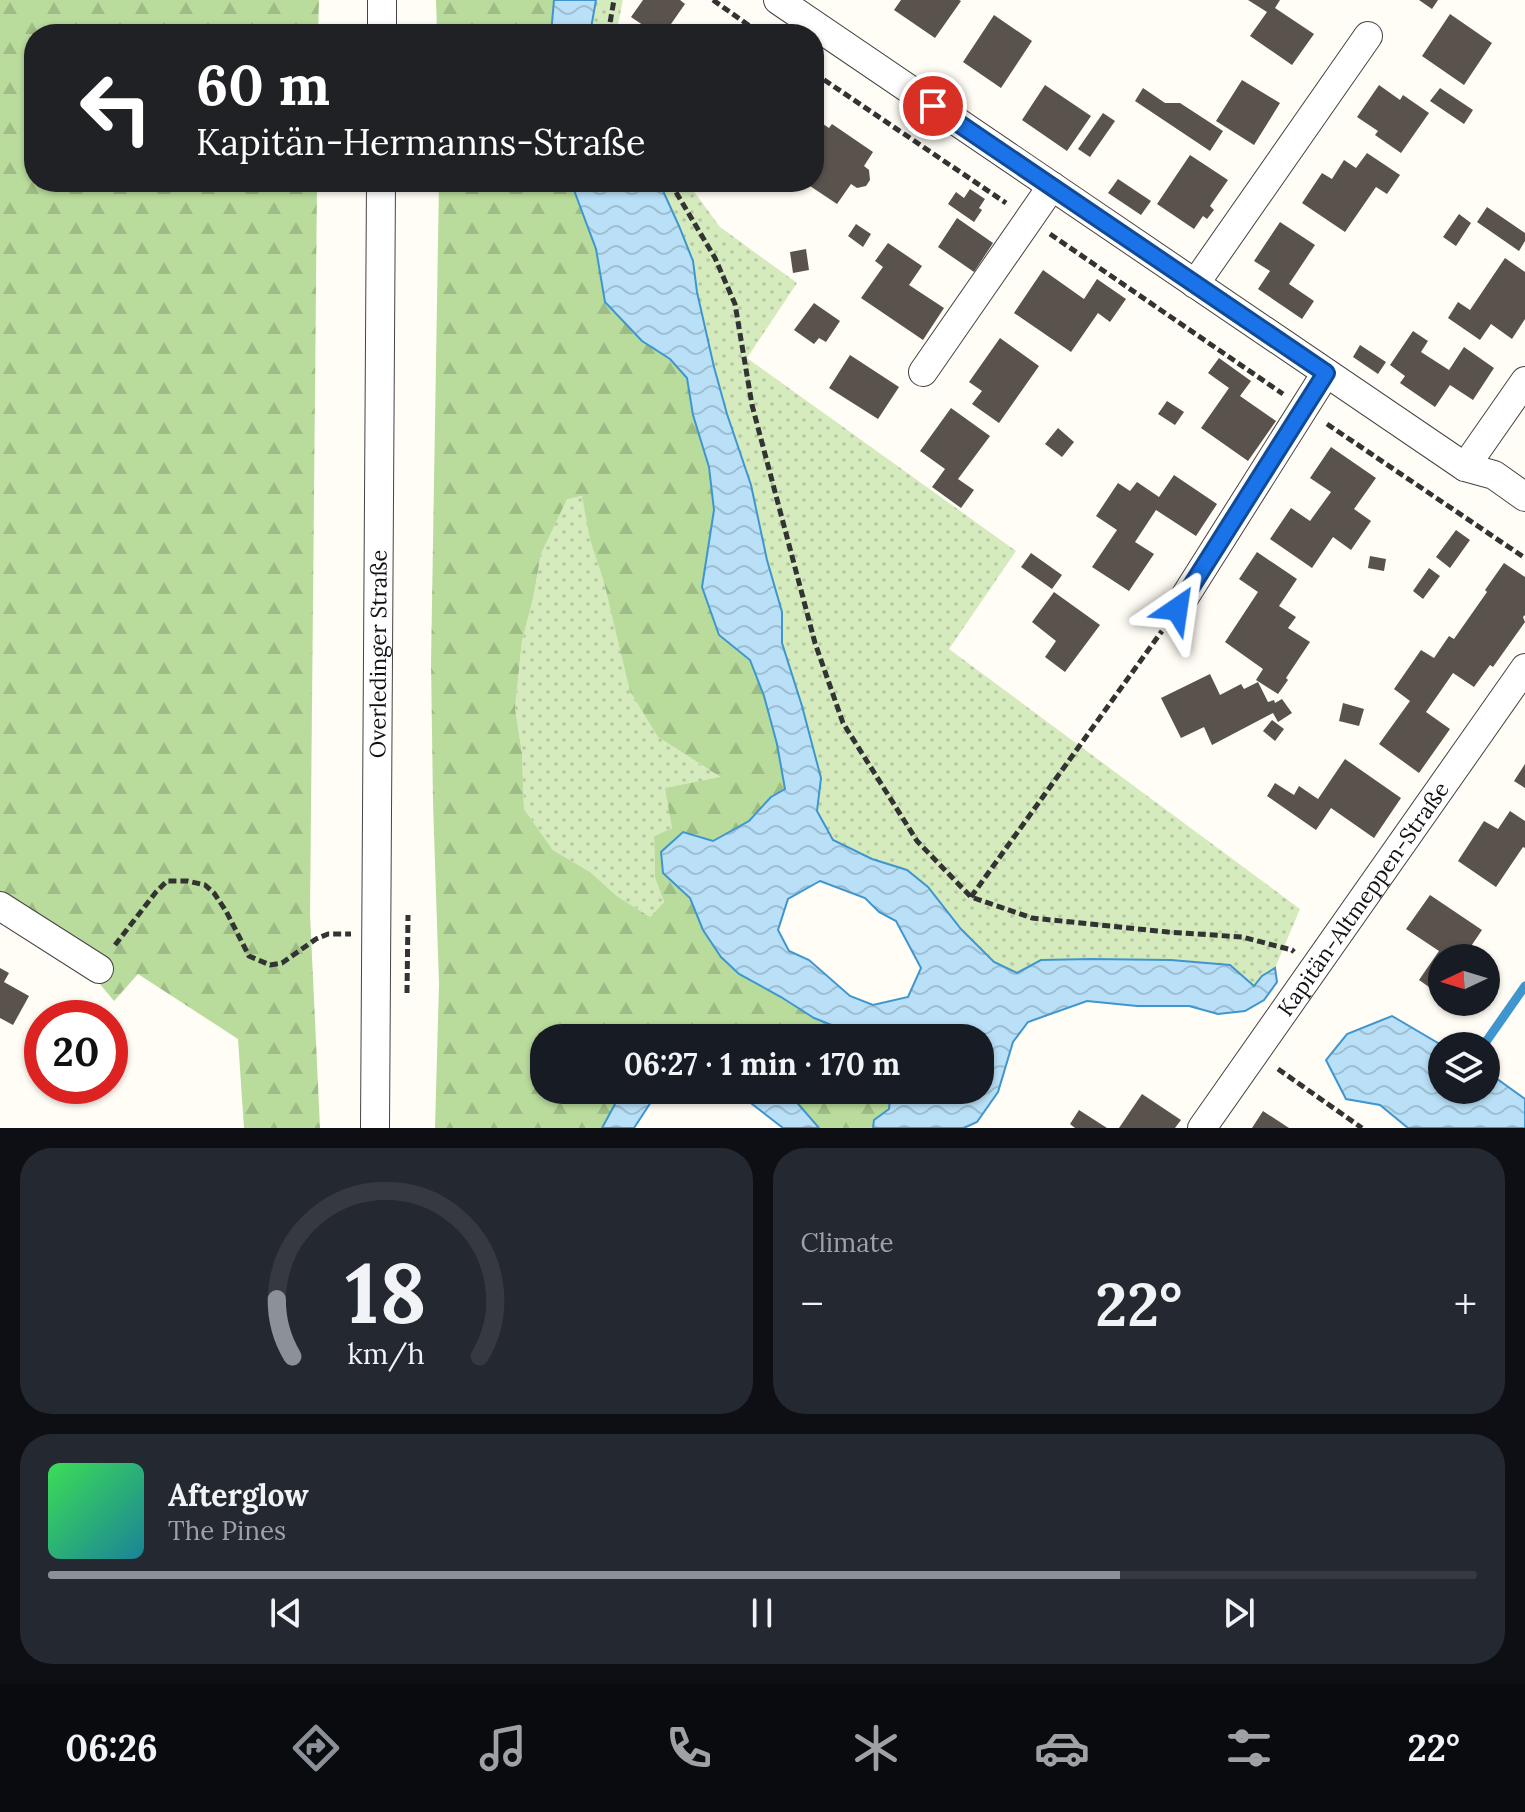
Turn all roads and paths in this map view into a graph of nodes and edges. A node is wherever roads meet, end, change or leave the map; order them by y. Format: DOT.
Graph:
graph roads {
  1 [pos="382,0"];
  2 [pos="614,0"];
  3 [pos="713,0"];
  4 [pos="778,0"];
  5 [pos="382,24"];
  6 [pos="610,24"];
  7 [pos="747,24"];
  8 [pos="813,24"];
  9 [pos="824,31"];
  10 [pos="1368,36"];
  11 [pos="824,80"];
  12 [pos="1052,186"];
  13 [pos="381,192"];
  14 [pos="676,192"];
  15 [pos="1029,219"];
  16 [pos="1195,284"];
  17 [pos="923,372"];
  18 [pos="1326,373"];
  19 [pos="1525,381"];
  20 [pos="1304,408"];
  21 [pos="1465,467"];
  22 [pos="1525,497"];
  23 [pos="1525,558"];
  24 [pos="1177,609"];
  25 [pos="1525,668"];
  26 [pos="971,897"];
  27 [pos="0,906"];
  28 [pos="409,933"];
  29 [pos="375,935"];
  30 [pos="99,969"];
  31 [pos="1310,972"];
  32 [pos="1254,1052"];
  33 [pos="375,1128"];
  34 [pos="1202,1128"];
  35 [pos="1362,1128"];
  1 -- 5 [label="street"];
  2 -- 6 [label="path"];
  3 -- 7 [label="path"];
  4 -- 8 [label="street"];
  9 -- 12 [label="street"];
  10 -- 16 [label="street"];
  11 -- 15 [label="path"];
  12 -- 15 [label="street"];
  12 -- 16 [label="street"];
  13 -- 29 [label="street, Overledinger Straße"];
  14 -- 26 [label="path"];
  15 -- 17 [label="street"];
  15 -- 20 [label="path"];
  16 -- 18 [label="street"];
  18 -- 20 [label="street"];
  18 -- 21 [label="street"];
  19 -- 21 [label="street"];
  20 -- 23 [label="path"];
  20 -- 24 [label="street"];
  21 -- 22 [label="street"];
  24 -- 26 [label="path"];
  25 -- 31 [label="street, Kapitän-Altmeppen-Straße"];
  26 -- 31 [label="path"];
  27 -- 30 [label="street"];
  28 -- 29 [label="path"];
  29 -- 30 [label="path"];
  29 -- 33 [label="street, Overledinger Straße"];
  31 -- 32 [label="street, Kapitän-Altmeppen-Straße"];
  32 -- 34 [label="street, Kapitän-Altmeppen-Straße"];
  32 -- 35 [label="path"];
}
